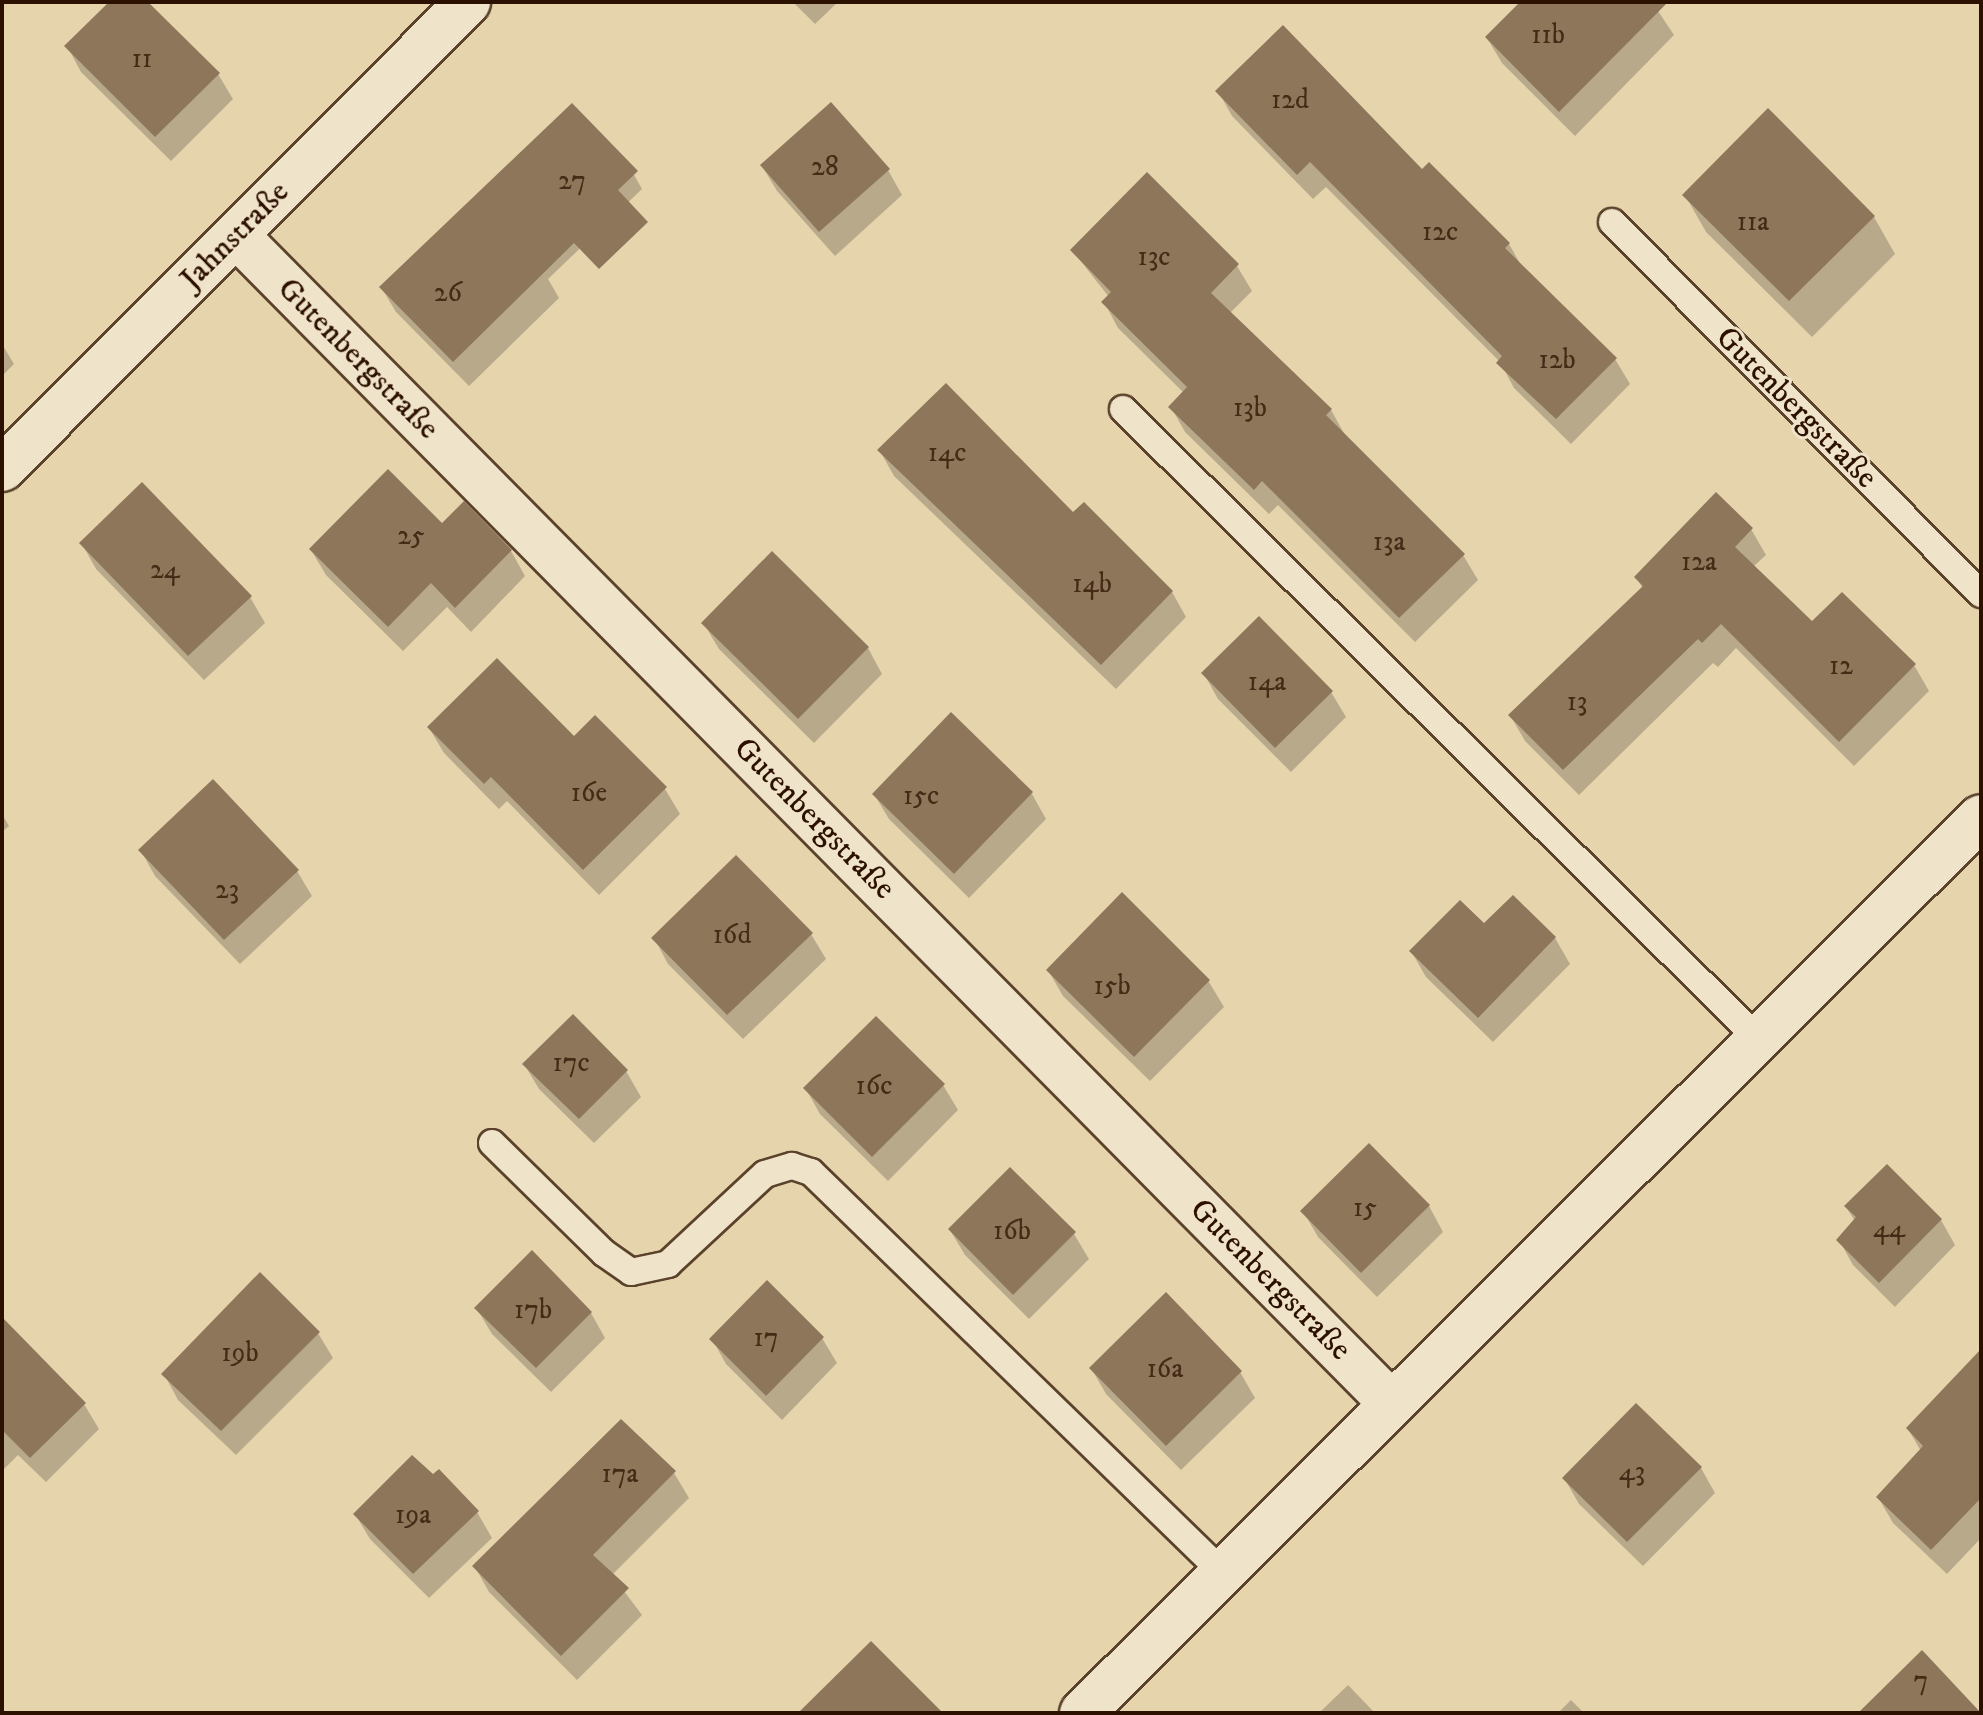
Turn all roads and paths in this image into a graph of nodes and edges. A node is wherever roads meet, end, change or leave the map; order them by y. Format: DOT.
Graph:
graph roads {
  1 [pos="468,2"];
  2 [pos="1612,222"];
  3 [pos="236,235"];
  4 [pos="1123,409"];
  5 [pos="2,469"];
  6 [pos="1981,594"];
  7 [pos="1981,817"];
  8 [pos="1760,1041"];
  9 [pos="492,1143"];
  10 [pos="1392,1404"];
  11 [pos="1222,1572"];
  12 [pos="1082,1713"];
  1 -- 3 [label="street, Jahnstraße"];
  2 -- 6 [label="lane, Gutenbergstraße"];
  3 -- 5 [label="street, Jahnstraße"];
  3 -- 10 [label="street, Gutenbergstraße"];
  4 -- 8 [label="lane"];
  7 -- 8 [label="street"];
  8 -- 10 [label="street"];
  9 -- 11 [label="lane"];
  10 -- 11 [label="street"];
  11 -- 12 [label="street"];
}
